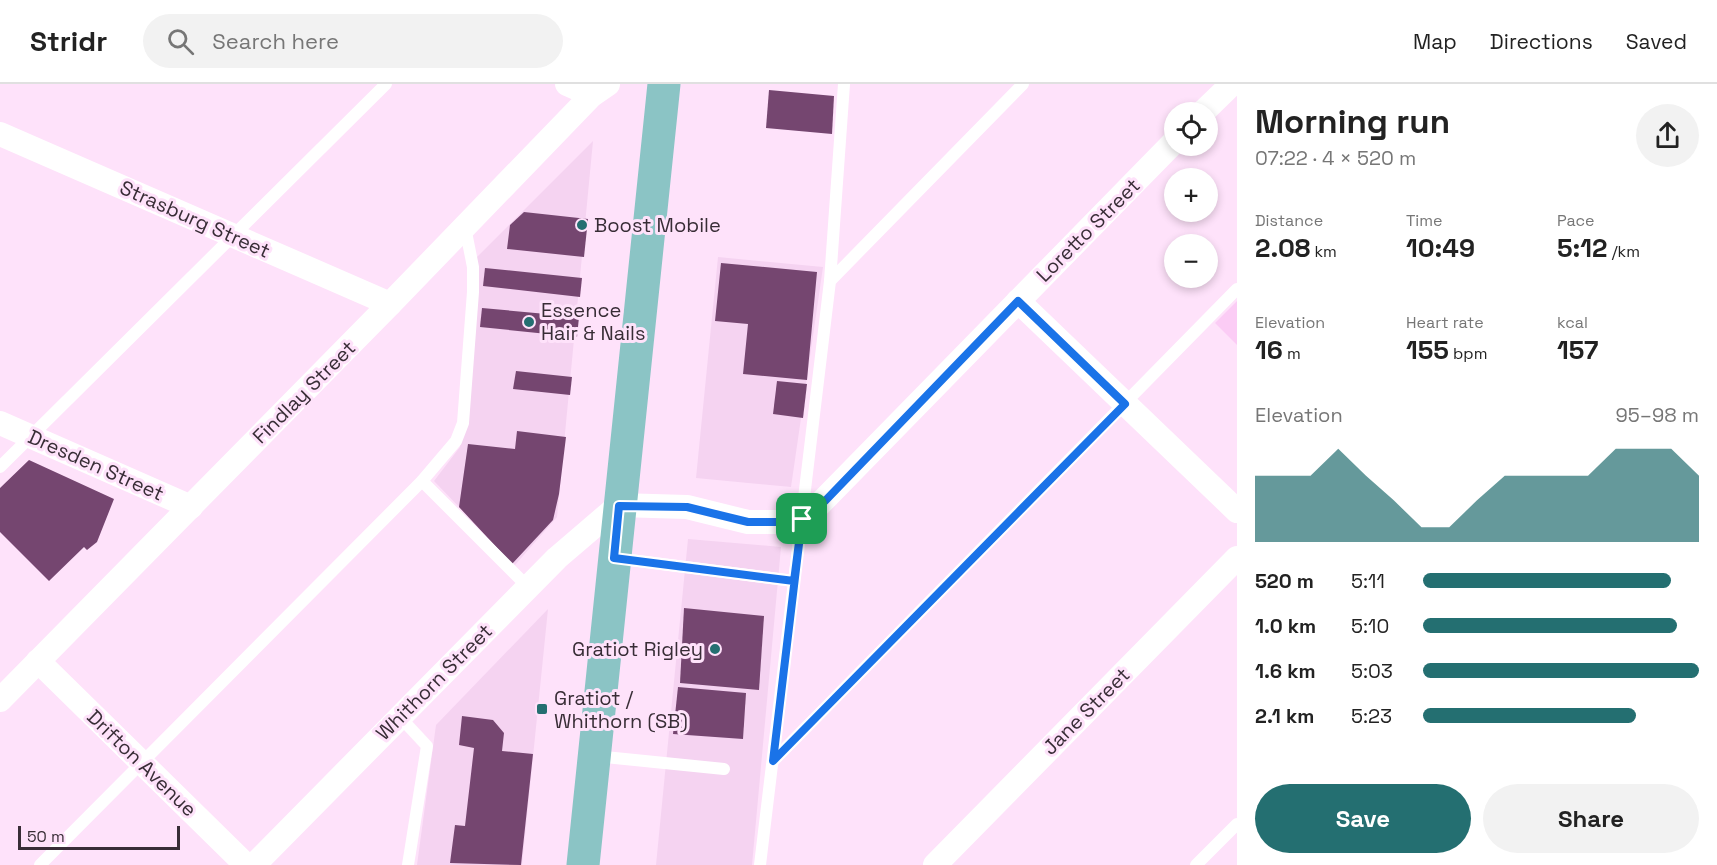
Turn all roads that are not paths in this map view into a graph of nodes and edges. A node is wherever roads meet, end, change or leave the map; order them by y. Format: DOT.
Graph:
graph roads {
  1 [pos="386,84"];
  2 [pos="567,84"];
  3 [pos="664,84"];
  4 [pos="844,84"];
  5 [pos="1023,84"];
  6 [pos="1232,84"];
  7 [pos="600,89"];
  8 [pos="1213,102"];
  9 [pos="0,134"];
  10 [pos="1164,152"];
  11 [pos="465,227"];
  12 [pos="233,235"];
  13 [pos="830,281"];
  14 [pos="1237,289"];
  15 [pos="1018,301"];
  16 [pos="390,304"];
  17 [pos="1125,404"];
  18 [pos="0,423"];
  19 [pos="30,436"];
  20 [pos="0,467"];
  21 [pos="422,482"];
  22 [pos="619,506"];
  23 [pos="191,507"];
  24 [pos="1237,512"];
  25 [pos="802,519"];
  26 [pos="614,558"];
  27 [pos="1237,558"];
  28 [pos="794,581"];
  29 [pos="528,587"];
  30 [pos="38,661"];
  31 [pos="0,700"];
  32 [pos="400,717"];
  33 [pos="594,755"];
  34 [pos="773,761"];
  35 [pos="141,762"];
  36 [pos="724,769"];
  37 [pos="1237,824"];
  38 [pos="40,865"];
  39 [pos="246,865"];
  40 [pos="255,865"];
  41 [pos="408,865"];
  42 [pos="583,865"];
  43 [pos="760,865"];
  44 [pos="935,865"];
  45 [pos="1196,865"];
  1 -- 12 [label="lane"];
  2 -- 7 [label="street"];
  3 -- 22 [label="main road"];
  4 -- 13 [label="lane"];
  5 -- 13 [label="lane"];
  6 -- 8 [label="street"];
  7 -- 11 [label="street, Findlay Street"];
  9 -- 12 [label="street, Strasburg Street"];
  10 -- 15 [label="street, Loretto Street"];
  11 -- 16 [label="street, Findlay Street"];
  11 -- 21 [label="lane"];
  12 -- 16 [label="street, Strasburg Street"];
  12 -- 19 [label="lane"];
  13 -- 25 [label="lane"];
  14 -- 17 [label="lane"];
  15 -- 17 [label="street"];
  15 -- 25 [label="street, Loretto Street"];
  16 -- 23 [label="street, Findlay Street"];
  17 -- 24 [label="street"];
  17 -- 34 [label="lane"];
  18 -- 19 [label="street, Dresden Street"];
  19 -- 20 [label="lane"];
  19 -- 23 [label="street, Dresden Street"];
  21 -- 29 [label="lane"];
  21 -- 35 [label="lane"];
  22 -- 25 [label="street"];
  22 -- 26 [label="main road"];
  22 -- 29 [label="street, Whithorn Street"];
  23 -- 30 [label="street, Findlay Street"];
  25 -- 28 [label="lane"];
  26 -- 28 [label="lane"];
  26 -- 33 [label="main road"];
  27 -- 44 [label="street, Jane Street"];
  28 -- 34 [label="lane"];
  29 -- 32 [label="street, Whithorn Street"];
  30 -- 31 [label="street, Findlay Street"];
  30 -- 35 [label="street, Drifton Avenue"];
  32 -- 40 [label="street, Whithorn Street"];
  32 -- 41 [label="lane"];
  33 -- 36 [label="lane"];
  33 -- 42 [label="main road"];
  34 -- 43 [label="lane"];
  35 -- 38 [label="lane"];
  35 -- 39 [label="street, Drifton Avenue"];
  37 -- 45 [label="lane"];
}
